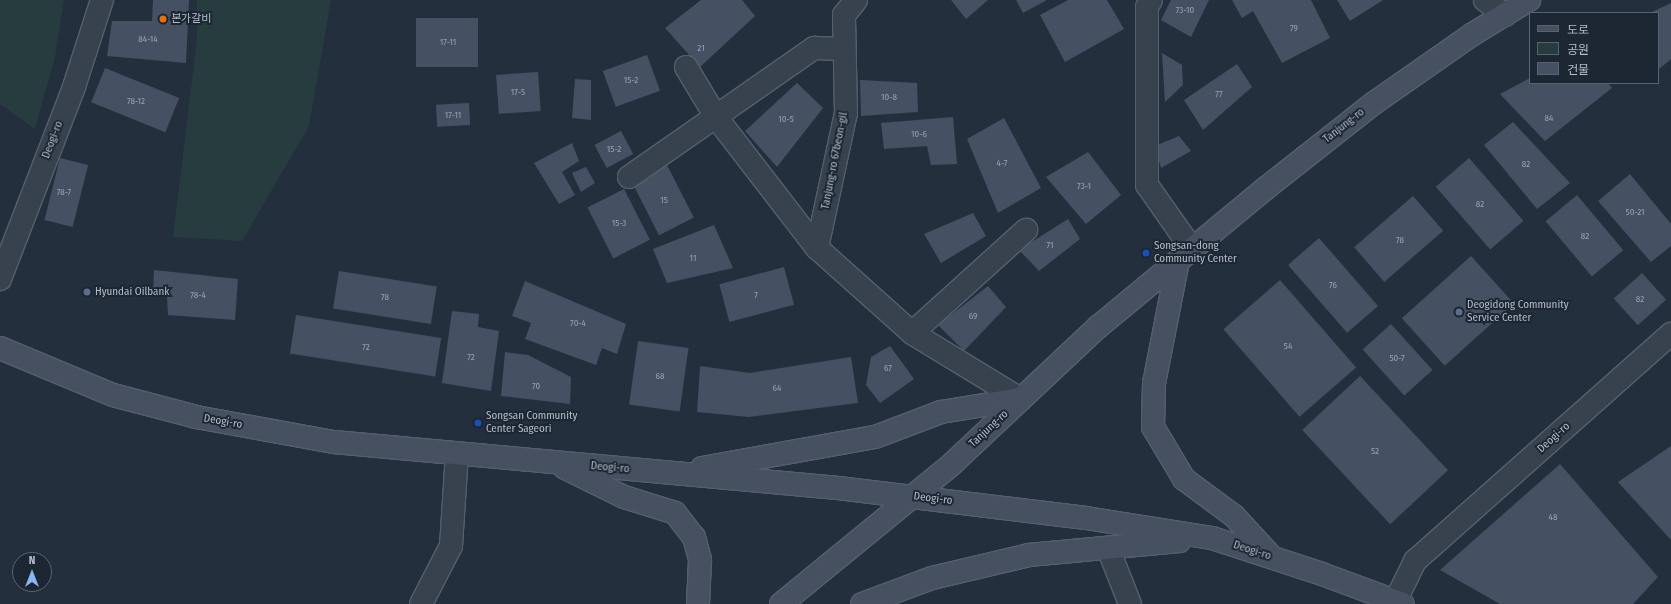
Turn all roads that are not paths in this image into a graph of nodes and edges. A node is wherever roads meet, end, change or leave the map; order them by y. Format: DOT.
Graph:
graph roads {
  1 [pos="102,0"];
  2 [pos="856,0"];
  3 [pos="1151,0"];
  4 [pos="1485,0"];
  5 [pos="1529,0"];
  6 [pos="1505,15"];
  7 [pos="844,49"];
  8 [pos="686,66"];
  9 [pos="716,117"];
  10 [pos="629,177"];
  11 [pos="1026,230"];
  12 [pos="817,248"];
  13 [pos="1185,255"];
  14 [pos="0,279"];
  15 [pos="912,333"];
  16 [pos="1671,334"];
  17 [pos="0,348"];
  18 [pos="1020,399"];
  19 [pos="457,454"];
  20 [pos="553,463"];
  21 [pos="671,474"];
  22 [pos="910,496"];
  23 [pos="1212,538"];
  24 [pos="1108,548"];
  25 [pos="1272,557"];
  26 [pos="1398,603"];
  27 [pos="421,604"];
  28 [pos="698,604"];
  29 [pos="781,604"];
  30 [pos="862,604"];
  31 [pos="1130,604"];
  1 -- 14 [label="street, Deogi-ro"];
  2 -- 7 [label="street, Tanjung-ro 67beon-gil"];
  3 -- 13 [label="street"];
  4 -- 6 [label="street"];
  5 -- 6 [label="main road, Tanjung-ro"];
  6 -- 13 [label="main road, Tanjung-ro"];
  7 -- 9 [label="street"];
  7 -- 12 [label="street, Tanjung-ro 67beon-gil"];
  8 -- 9 [label="street"];
  9 -- 10 [label="street"];
  9 -- 12 [label="street"];
  11 -- 15 [label="street"];
  12 -- 15 [label="street"];
  13 -- 18 [label="main road, Tanjung-ro"];
  13 -- 25 [label="main road"];
  15 -- 18 [label="street"];
  16 -- 26 [label="street, Deogi-ro"];
  17 -- 19 [label="main road, Deogi-ro"];
  18 -- 21 [label="main road"];
  18 -- 22 [label="main road, Tanjung-ro"];
  19 -- 20 [label="main road, Deogi-ro"];
  19 -- 27 [label="street"];
  20 -- 21 [label="main road, Deogi-ro"];
  20 -- 28 [label="main road"];
  21 -- 22 [label="main road, Deogi-ro"];
  22 -- 23 [label="main road, Deogi-ro"];
  22 -- 29 [label="main road, Tanjung-ro"];
  23 -- 24 [label="main road"];
  23 -- 25 [label="main road, Deogi-ro"];
  24 -- 30 [label="main road"];
  24 -- 31 [label="street"];
  25 -- 26 [label="main road, Deogi-ro"];
}
